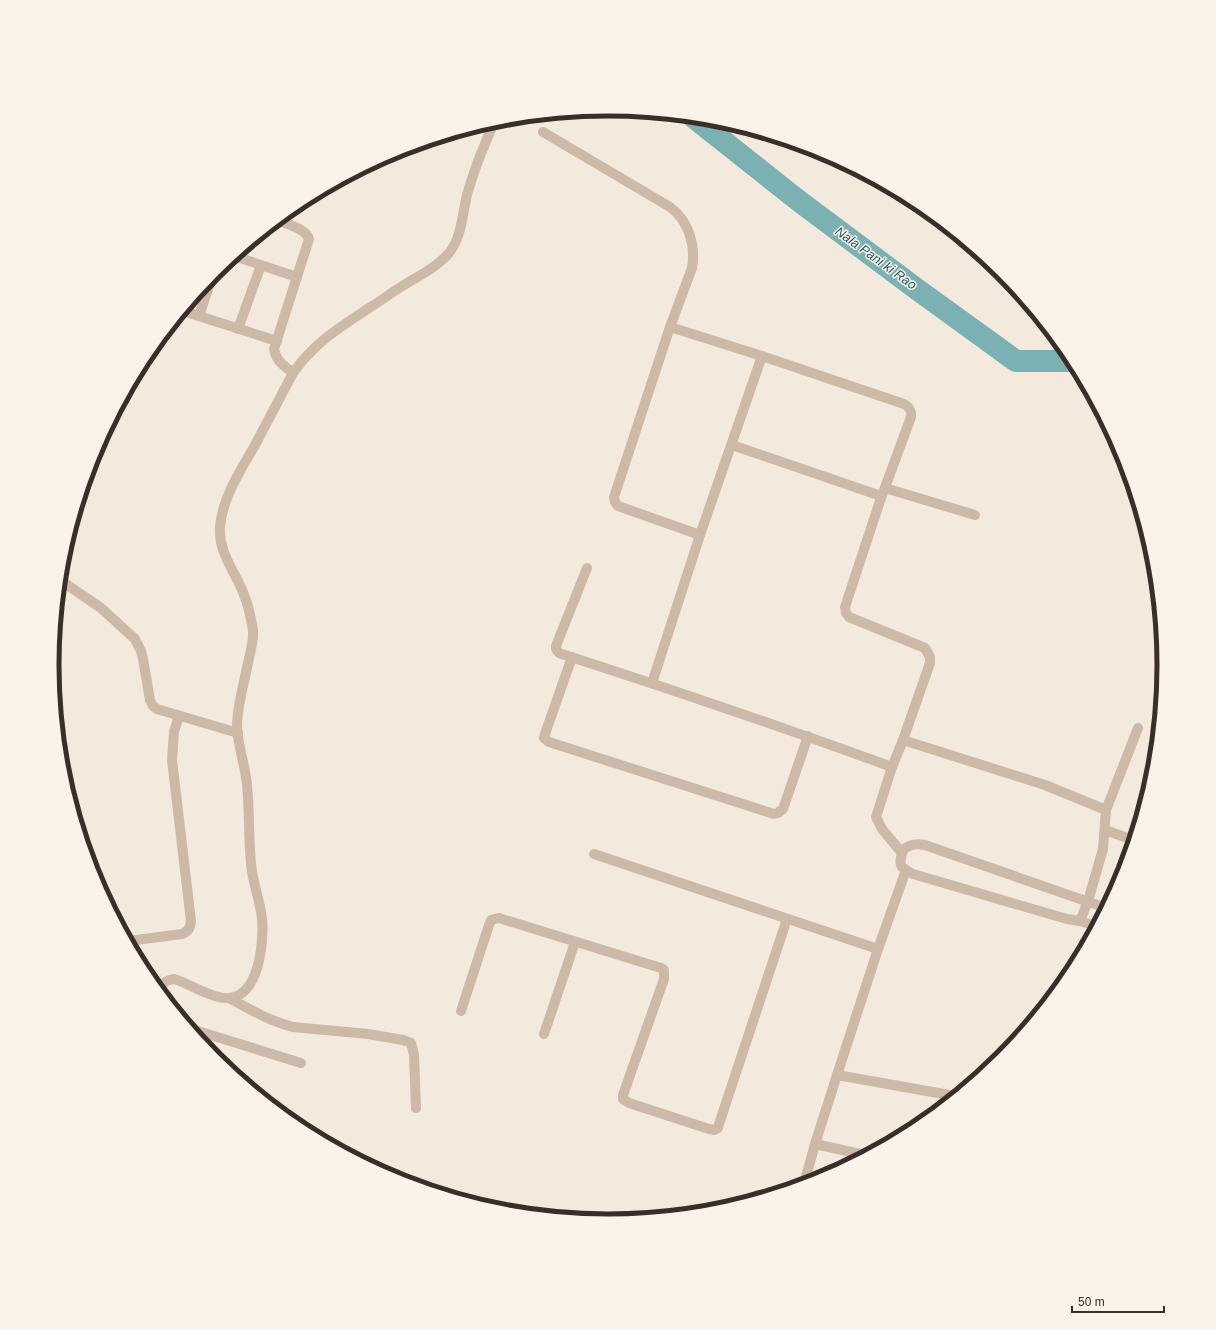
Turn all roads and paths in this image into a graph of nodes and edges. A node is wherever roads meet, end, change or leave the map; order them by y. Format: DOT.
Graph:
graph roads {
  1 [pos="491,129"];
  2 [pos="543,132"];
  3 [pos="284,222"];
  4 [pos="240,258"];
  5 [pos="261,265"];
  6 [pos="297,277"];
  7 [pos="208,290"];
  8 [pos="187,312"];
  9 [pos="199,316"];
  10 [pos="670,327"];
  11 [pos="238,328"];
  12 [pos="277,341"];
  13 [pos="762,356"];
  14 [pos="293,373"];
  15 [pos="732,445"];
  16 [pos="883,492"];
  17 [pos="975,515"];
  18 [pos="700,535"];
  19 [pos="587,568"];
  20 [pos="66,584"];
  21 [pos="572,657"];
  22 [pos="652,683"];
  23 [pos="179,716"];
  24 [pos="1138,728"];
  25 [pos="238,733"];
  26 [pos="808,736"];
  27 [pos="903,740"];
  28 [pos="892,767"];
  29 [pos="1106,810"];
  30 [pos="1105,830"];
  31 [pos="1129,838"];
  32 [pos="902,853"];
  33 [pos="594,854"];
  34 [pos="906,870"];
  35 [pos="1088,901"];
  36 [pos="1101,906"];
  37 [pos="787,919"];
  38 [pos="1080,921"];
  39 [pos="1091,925"];
  40 [pos="134,940"];
  41 [pos="575,942"];
  42 [pos="878,949"];
  43 [pos="162,984"];
  44 [pos="231,999"];
  45 [pos="461,1011"];
  46 [pos="199,1032"];
  47 [pos="544,1034"];
  48 [pos="302,1063"];
  49 [pos="837,1075"];
  50 [pos="949,1095"];
  51 [pos="416,1108"];
  52 [pos="815,1144"];
  53 [pos="858,1153"];
  54 [pos="806,1177"];
  1 -- 14 [label="street"];
  2 -- 10 [label="street"];
  3 -- 6 [label="street"];
  4 -- 5 [label="street"];
  5 -- 6 [label="street"];
  5 -- 11 [label="street"];
  6 -- 12 [label="street"];
  7 -- 9 [label="street"];
  8 -- 9 [label="street"];
  9 -- 11 [label="street"];
  10 -- 13 [label="street"];
  10 -- 18 [label="street"];
  11 -- 12 [label="street"];
  12 -- 14 [label="street"];
  13 -- 15 [label="street"];
  13 -- 16 [label="street"];
  14 -- 25 [label="street"];
  15 -- 16 [label="street"];
  15 -- 18 [label="street"];
  16 -- 17 [label="street"];
  16 -- 27 [label="street"];
  18 -- 22 [label="street"];
  19 -- 21 [label="street"];
  20 -- 23 [label="street"];
  21 -- 22 [label="street"];
  21 -- 26 [label="street"];
  22 -- 26 [label="street"];
  23 -- 25 [label="street"];
  23 -- 40 [label="street"];
  24 -- 29 [label="street"];
  25 -- 44 [label="street"];
  26 -- 28 [label="street"];
  27 -- 28 [label="street"];
  27 -- 29 [label="street"];
  28 -- 32 [label="street"];
  29 -- 30 [label="street"];
  30 -- 31 [label="street"];
  30 -- 35 [label="street"];
  32 -- 34 [label="street"];
  32 -- 35 [label="street"];
  33 -- 37 [label="street"];
  34 -- 38 [label="street"];
  34 -- 42 [label="street"];
  35 -- 36 [label="street"];
  35 -- 38 [label="street"];
  37 -- 41 [label="street"];
  37 -- 42 [label="street"];
  38 -- 39 [label="street"];
  41 -- 45 [label="street"];
  41 -- 47 [label="street"];
  42 -- 49 [label="street"];
  43 -- 44 [label="street"];
  44 -- 51 [label="street"];
  46 -- 48 [label="street"];
  49 -- 50 [label="street"];
  49 -- 52 [label="street"];
  52 -- 53 [label="street"];
  52 -- 54 [label="street"];
}
